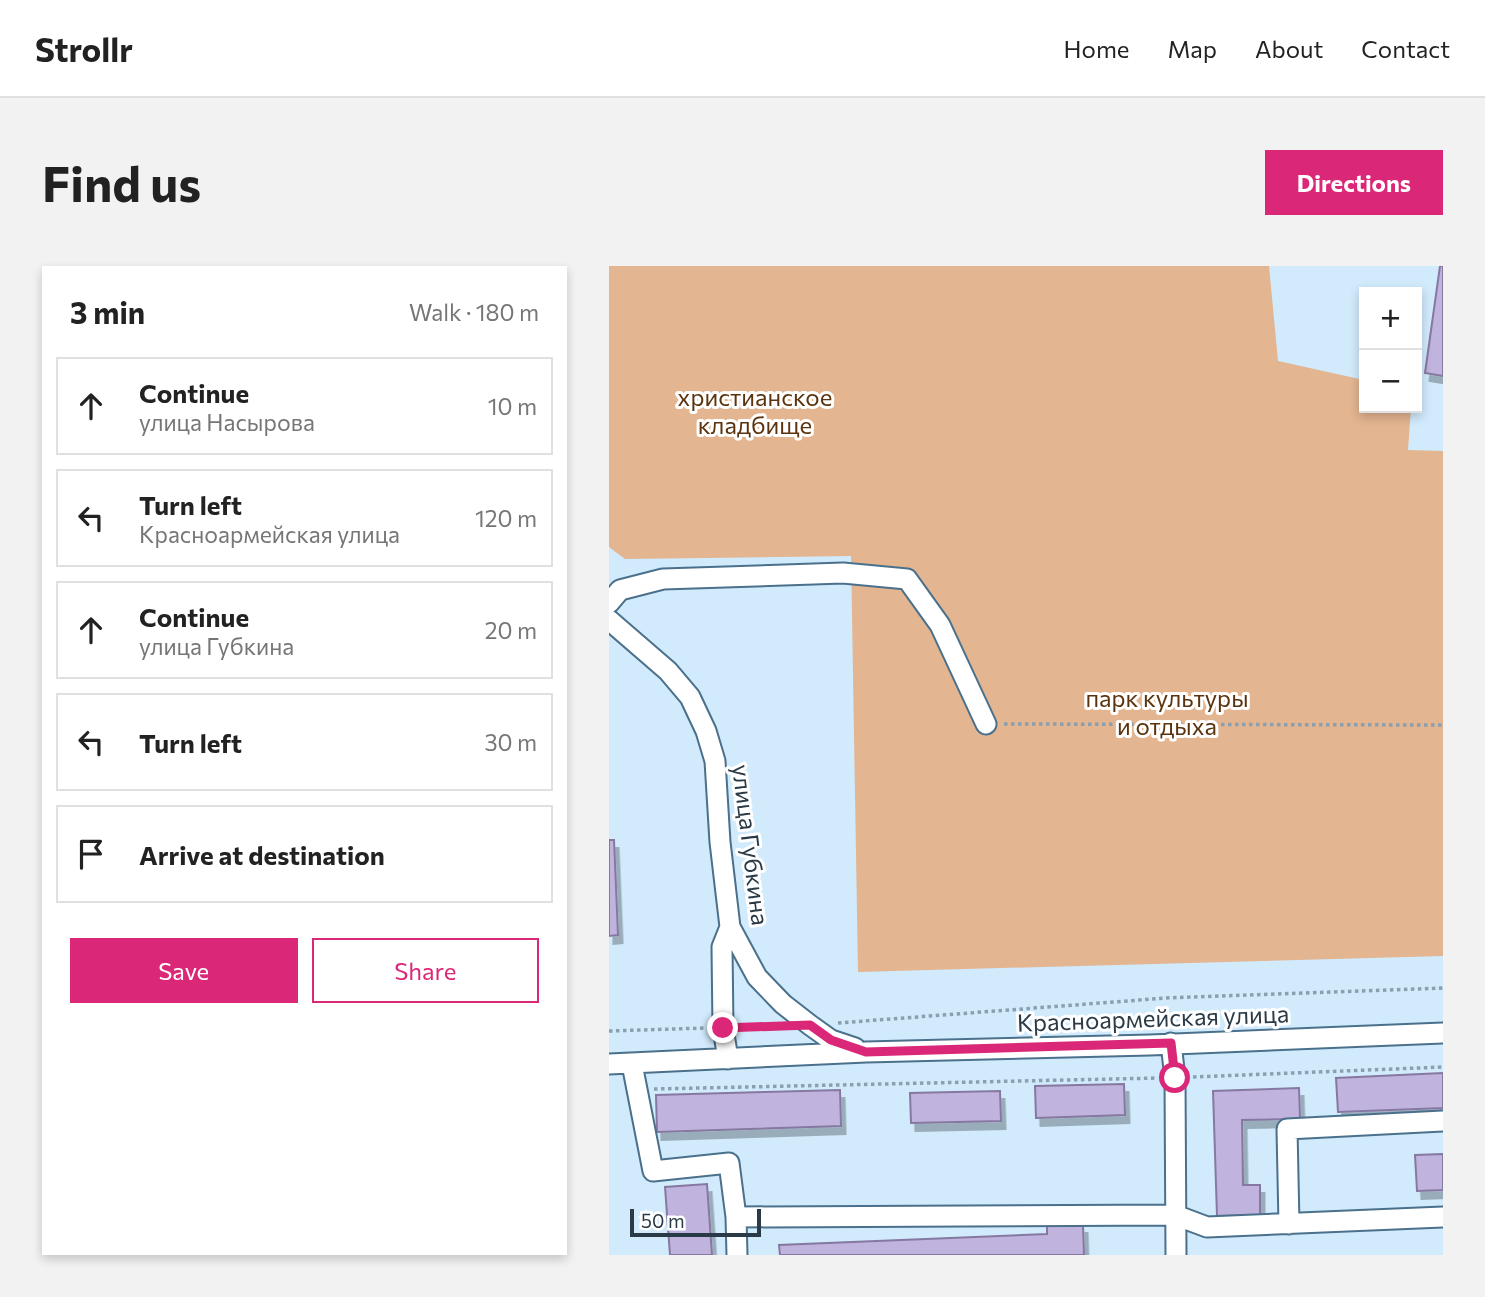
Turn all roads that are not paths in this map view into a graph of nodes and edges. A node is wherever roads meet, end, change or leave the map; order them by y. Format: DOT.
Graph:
graph roads {
  1 [pos="609,603"];
  2 [pos="609,620"];
  3 [pos="986,724"];
  4 [pos="730,928"];
  5 [pos="1443,1032"];
  6 [pos="1171,1043"];
  7 [pos="866,1052"];
  8 [pos="728,1059"];
  9 [pos="632,1064"];
  10 [pos="609,1065"];
  11 [pos="1443,1121"];
  12 [pos="1175,1215"];
  13 [pos="736,1217"];
  14 [pos="1443,1217"];
  15 [pos="1289,1224"];
  16 [pos="737,1255"];
  17 [pos="1176,1255"];
  1 -- 3 [label="street"];
  2 -- 4 [label="street, улица Губкина"];
  4 -- 7 [label="street, улица Губкина"];
  4 -- 8 [label="street"];
  5 -- 6 [label="street, Красноармейская улица"];
  6 -- 7 [label="street, Красноармейская улица"];
  6 -- 12 [label="street"];
  7 -- 8 [label="street, Красноармейская улица"];
  8 -- 9 [label="street, Красноармейская улица"];
  9 -- 10 [label="street, Красноармейская улица"];
  9 -- 13 [label="street"];
  11 -- 15 [label="street"];
  12 -- 13 [label="street"];
  12 -- 15 [label="street"];
  12 -- 17 [label="street"];
  13 -- 16 [label="street"];
  14 -- 15 [label="street"];
}
